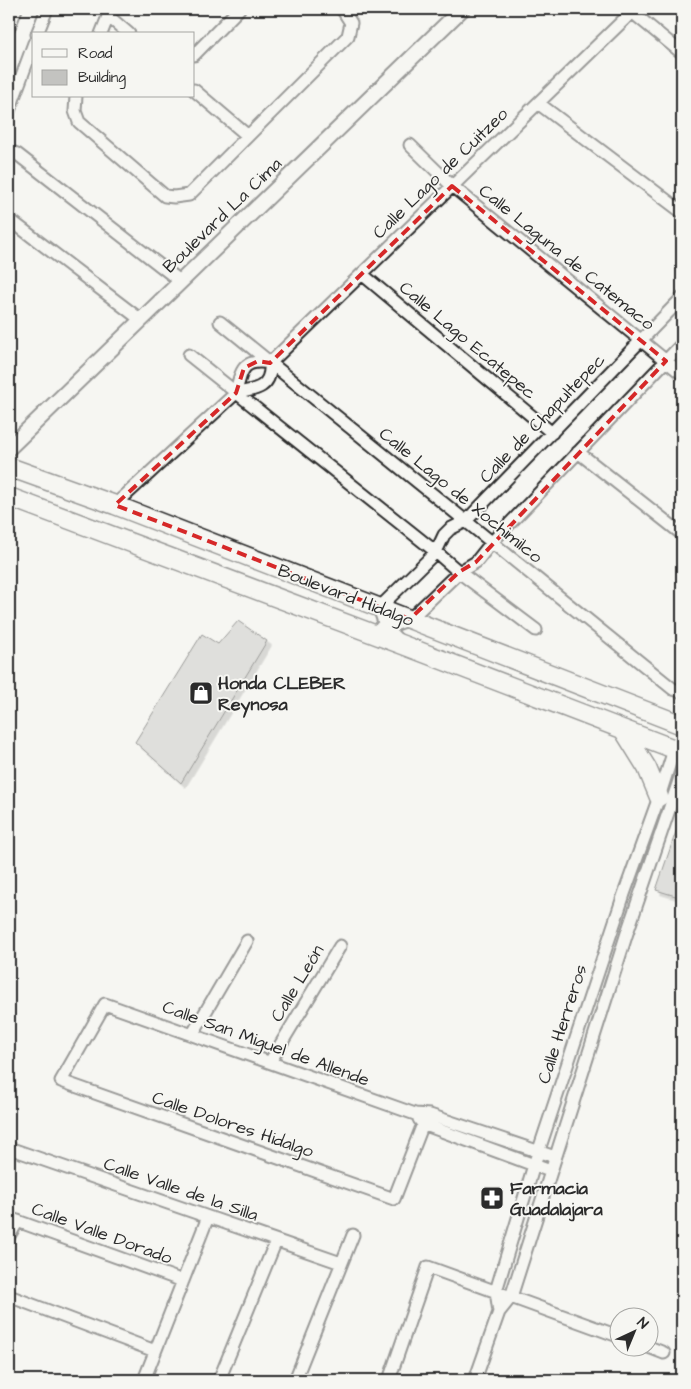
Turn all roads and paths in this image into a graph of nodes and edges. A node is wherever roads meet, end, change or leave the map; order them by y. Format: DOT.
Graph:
graph roads {
  1 [pos="16,9"];
  2 [pos="47,9"];
  3 [pos="239,9"];
  4 [pos="342,9"];
  5 [pos="462,9"];
  6 [pos="633,10"];
  7 [pos="110,13"];
  8 [pos="9,26"];
  9 [pos="38,32"];
  10 [pos="102,32"];
  11 [pos="126,32"];
  12 [pos="32,48"];
  13 [pos="682,53"];
  14 [pos="195,54"];
  15 [pos="195,91"];
  16 [pos="76,98"];
  17 [pos="538,103"];
  18 [pos="9,111"];
  19 [pos="248,136"];
  20 [pos="410,145"];
  21 [pos="9,151"];
  22 [pos="452,186"];
  23 [pos="682,212"];
  24 [pos="9,219"];
  25 [pos="362,274"];
  26 [pos="180,281"];
  27 [pos="682,298"];
  28 [pos="140,320"];
  29 [pos="220,322"];
  30 [pos="641,341"];
  31 [pos="682,344"];
  32 [pos="190,355"];
  33 [pos="666,361"];
  34 [pos="270,363"];
  35 [pos="682,374"];
  36 [pos="236,393"];
  37 [pos="552,433"];
  38 [pos="9,448"];
  39 [pos="578,452"];
  40 [pos="9,467"];
  41 [pos="9,497"];
  42 [pos="115,506"];
  43 [pos="466,521"];
  44 [pos="682,534"];
  45 [pos="492,542"];
  46 [pos="436,552"];
  47 [pos="459,572"];
  48 [pos="373,606"];
  49 [pos="410,619"];
  50 [pos="339,621"];
  51 [pos="386,628"];
  52 [pos="536,630"];
  53 [pos="403,645"];
  54 [pos="682,692"];
  55 [pos="682,725"];
  56 [pos="624,731"];
  57 [pos="678,751"];
  58 [pos="682,772"];
  59 [pos="659,797"];
  60 [pos="246,941"];
  61 [pos="340,946"];
  62 [pos="192,1035"];
  63 [pos="270,1062"];
  64 [pos="61,1082"];
  65 [pos="559,1089"];
  66 [pos="575,1095"];
  67 [pos="426,1119"];
  68 [pos="488,1135"];
  69 [pos="484,1147"];
  70 [pos="9,1148"];
  71 [pos="538,1152"];
  72 [pos="555,1158"];
  73 [pos="534,1165"];
  74 [pos="550,1171"];
  75 [pos="208,1217"];
  76 [pos="13,1219"];
  77 [pos="353,1235"];
  78 [pos="9,1236"];
  79 [pos="276,1241"];
  80 [pos="341,1263"];
  81 [pos="183,1281"];
  82 [pos="496,1292"];
  83 [pos="9,1296"];
  84 [pos="511,1297"];
  85 [pos="499,1312"];
  86 [pos="608,1332"];
  87 [pos="155,1351"];
  88 [pos="658,1351"];
  89 [pos="664,1353"];
  90 [pos="144,1380"];
  91 [pos="219,1380"];
  92 [pos="295,1380"];
  93 [pos="389,1380"];
  94 [pos="475,1380"];
  1 -- 8 [label="street"];
  2 -- 9 [label="street"];
  3 -- 14 [label="street"];
  4 -- 19 [label="street"];
  5 -- 26 [label="street, Boulevard La Cima"];
  6 -- 13 [label="street"];
  6 -- 17 [label="street, Calle Lago de Cuitzeo"];
  7 -- 10 [label="street"];
  7 -- 11 [label="street"];
  12 -- 18 [label="street"];
  15 -- 19 [label="street"];
  16 -- 19 [label="street"];
  17 -- 22 [label="street, Calle Lago de Cuitzeo"];
  17 -- 23 [label="street"];
  20 -- 22 [label="street, Calle Laguna de Catemaco"];
  21 -- 26 [label="street"];
  22 -- 25 [label="street, Calle Lago de Cuitzeo"];
  22 -- 30 [label="street, Calle Laguna de Catemaco"];
  24 -- 28 [label="street"];
  25 -- 34 [label="street, Calle Lago de Cuitzeo"];
  25 -- 37 [label="street, Calle Lago Ecatepec"];
  26 -- 28 [label="street, Boulevard La Cima"];
  27 -- 30 [label="street, Calle de Chapultepec"];
  28 -- 38 [label="street, Boulevard La Cima"];
  29 -- 34 [label="street, Calle Lago de Xochimilco"];
  30 -- 33 [label="street, Calle Laguna de Catemaco"];
  30 -- 37 [label="street, Calle de Chapultepec"];
  31 -- 33 [label="street"];
  32 -- 36 [label="street"];
  33 -- 35 [label="street, Calle Laguna de Catemaco"];
  33 -- 39 [label="street"];
  34 -- 36 [label="street"];
  34 -- 36 [label="street"];
  34 -- 43 [label="street, Calle Lago de Xochimilco"];
  36 -- 42 [label="street"];
  36 -- 46 [label="street"];
  37 -- 43 [label="street, Calle de Chapultepec"];
  39 -- 44 [label="street"];
  39 -- 45 [label="street"];
  40 -- 42 [label="main road, Boulevard Hidalgo"];
  41 -- 50 [label="main road, Boulevard Hidalgo"];
  42 -- 48 [label="main road, Boulevard Hidalgo"];
  43 -- 45 [label="street, Calle Lago de Xochimilco"];
  43 -- 46 [label="street, Calle de Chapultepec"];
  45 -- 47 [label="street"];
  45 -- 54 [label="street, Calle Lago de Xochimilco"];
  46 -- 47 [label="street"];
  46 -- 48 [label="street, Calle de Chapultepec"];
  47 -- 49 [label="street"];
  47 -- 52 [label="street"];
  48 -- 49 [label="main road, Boulevard Hidalgo"];
  48 -- 50 [label="main road"];
  48 -- 51 [label="street"];
  49 -- 51 [label="street"];
  49 -- 53 [label="main road"];
  49 -- 55 [label="main road, Boulevard Hidalgo"];
  50 -- 51 [label="street"];
  50 -- 53 [label="main road, Boulevard Hidalgo"];
  51 -- 53 [label="street"];
  53 -- 56 [label="main road, Boulevard Hidalgo"];
  56 -- 57 [label="main road, Boulevard Hidalgo"];
  56 -- 59 [label="main road"];
  57 -- 59 [label="street, Calle Herreros"];
  58 -- 66 [label="street, Calle Herreros"];
  59 -- 65 [label="street, Calle Herreros"];
  60 -- 62 [label="street"];
  61 -- 63 [label="street, Calle León"];
  62 -- 63 [label="street, Calle San Miguel de Allende"];
  62 -- 64 [label="street, Calle San Miguel de Allende"];
  63 -- 67 [label="street, Calle San Miguel de Allende"];
  64 -- 67 [label="street, Calle Dolores Hidalgo"];
  65 -- 66 [label="street"];
  65 -- 71 [label="street, Calle Herreros"];
  66 -- 72 [label="street, Calle Herreros"];
  67 -- 68 [label="street"];
  67 -- 69 [label="street"];
  68 -- 69 [label="street"];
  68 -- 71 [label="street"];
  69 -- 73 [label="street"];
  70 -- 75 [label="street, Calle Valle de la Silla"];
  71 -- 72 [label="street"];
  71 -- 73 [label="street, Calle Herreros"];
  72 -- 74 [label="street, Calle Herreros"];
  73 -- 74 [label="street"];
  73 -- 82 [label="street, Calle Herreros"];
  74 -- 84 [label="street, Calle Herreros"];
  75 -- 79 [label="street, Calle Valle de la Silla"];
  75 -- 81 [label="street"];
  76 -- 78 [label="street"];
  76 -- 81 [label="street, Calle Valle Dorado"];
  77 -- 80 [label="street"];
  79 -- 80 [label="street, Calle Valle de la Silla"];
  79 -- 91 [label="street"];
  80 -- 92 [label="street"];
  81 -- 87 [label="street"];
  82 -- 84 [label="street"];
  82 -- 85 [label="street, Calle Herreros"];
  82 -- 93 [label="street"];
  83 -- 87 [label="street"];
  84 -- 85 [label="street, Calle Herreros"];
  84 -- 86 [label="street"];
  85 -- 94 [label="street, Calle Herreros"];
  87 -- 90 [label="street"];
  88 -- 89 [label="street"];
}
